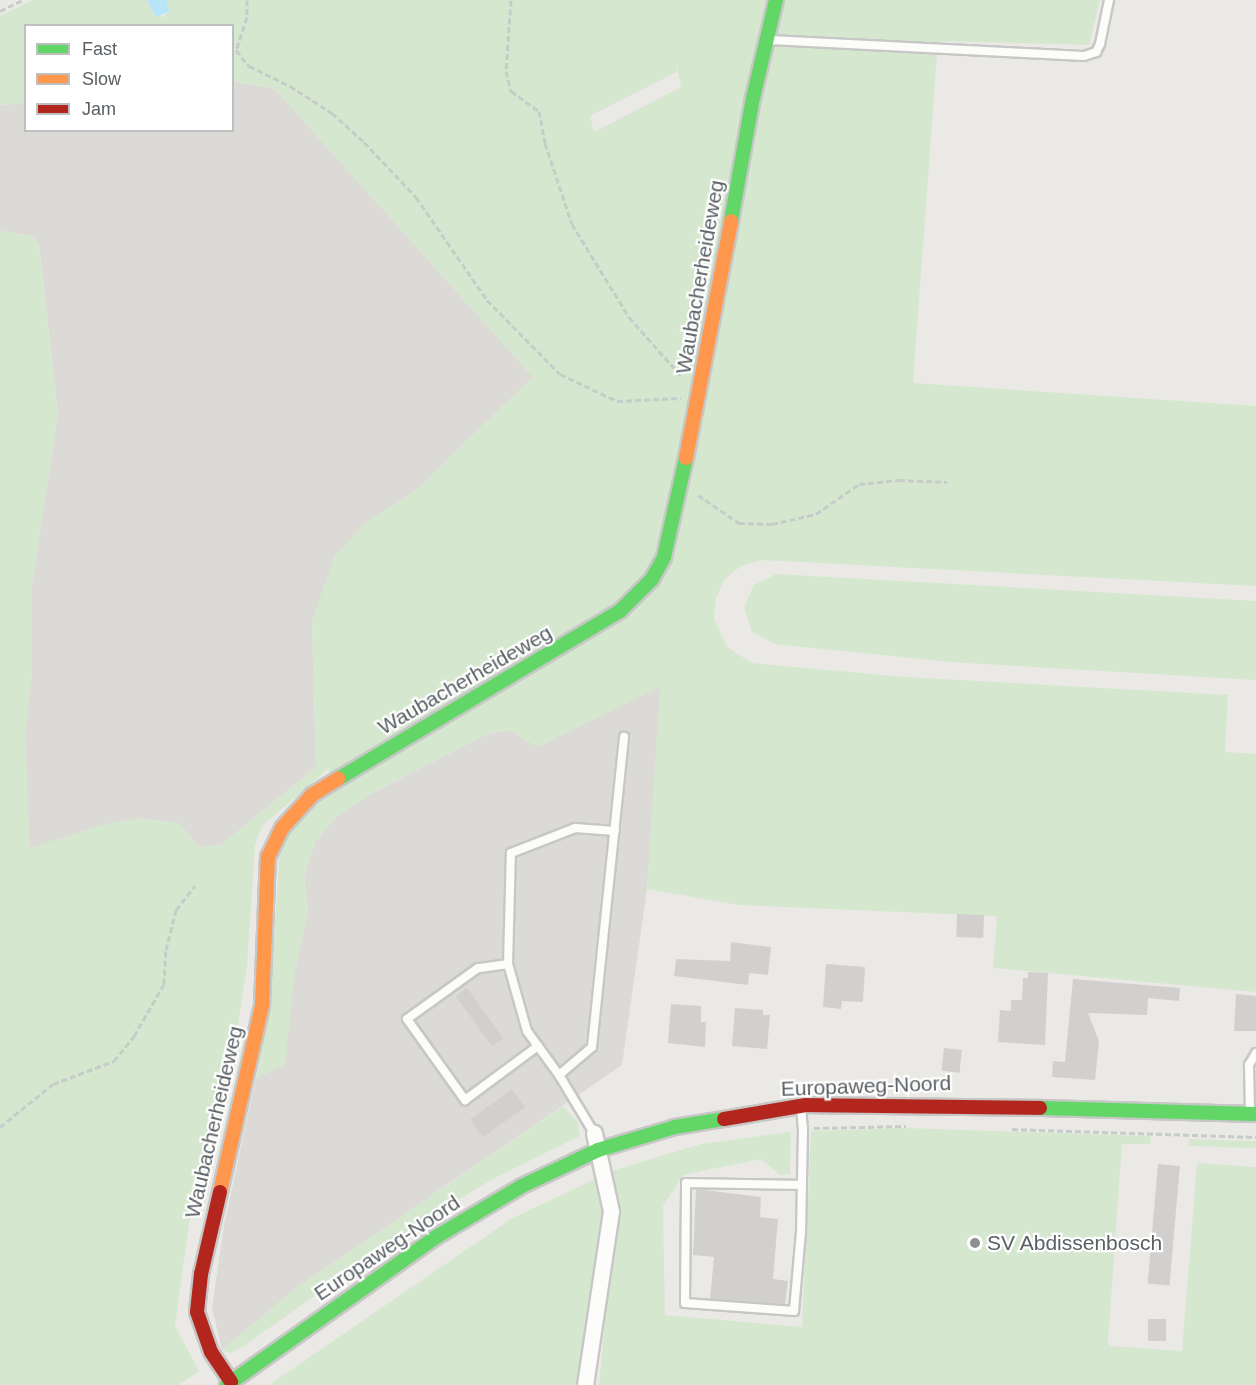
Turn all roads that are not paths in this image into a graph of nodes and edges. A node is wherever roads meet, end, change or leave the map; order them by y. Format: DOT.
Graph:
graph roads {
  1 [pos="776,0"];
  2 [pos="1108,0"];
  3 [pos="766,40"];
  4 [pos="624,737"];
  5 [pos="615,831"];
  6 [pos="508,964"];
  7 [pos="538,1046"];
  8 [pos="1256,1053"];
  9 [pos="559,1075"];
  10 [pos="801,1106"];
  11 [pos="1253,1113"];
  12 [pos="594,1133"];
  13 [pos="598,1150"];
  14 [pos="802,1185"];
  15 [pos="229,1383"];
  16 [pos="585,1385"];
  1 -- 3 [label="street, Waubacherheideweg"];
  2 -- 3 [label="lane"];
  3 -- 15 [label="street, Waubacherheideweg"];
  4 -- 5 [label="lane"];
  5 -- 6 [label="lane"];
  5 -- 9 [label="lane"];
  6 -- 7 [label="lane"];
  6 -- 7 [label="lane"];
  7 -- 9 [label="lane"];
  8 -- 11 [label="lane"];
  9 -- 12 [label="lane"];
  10 -- 11 [label="street, Europaweg-Noord"];
  10 -- 13 [label="street, Europaweg-Noord"];
  10 -- 14 [label="lane"];
  12 -- 13 [label="street"];
  13 -- 15 [label="street, Europaweg-Noord"];
  13 -- 16 [label="street"];
  14 -- 14 [label="lane"];
}
